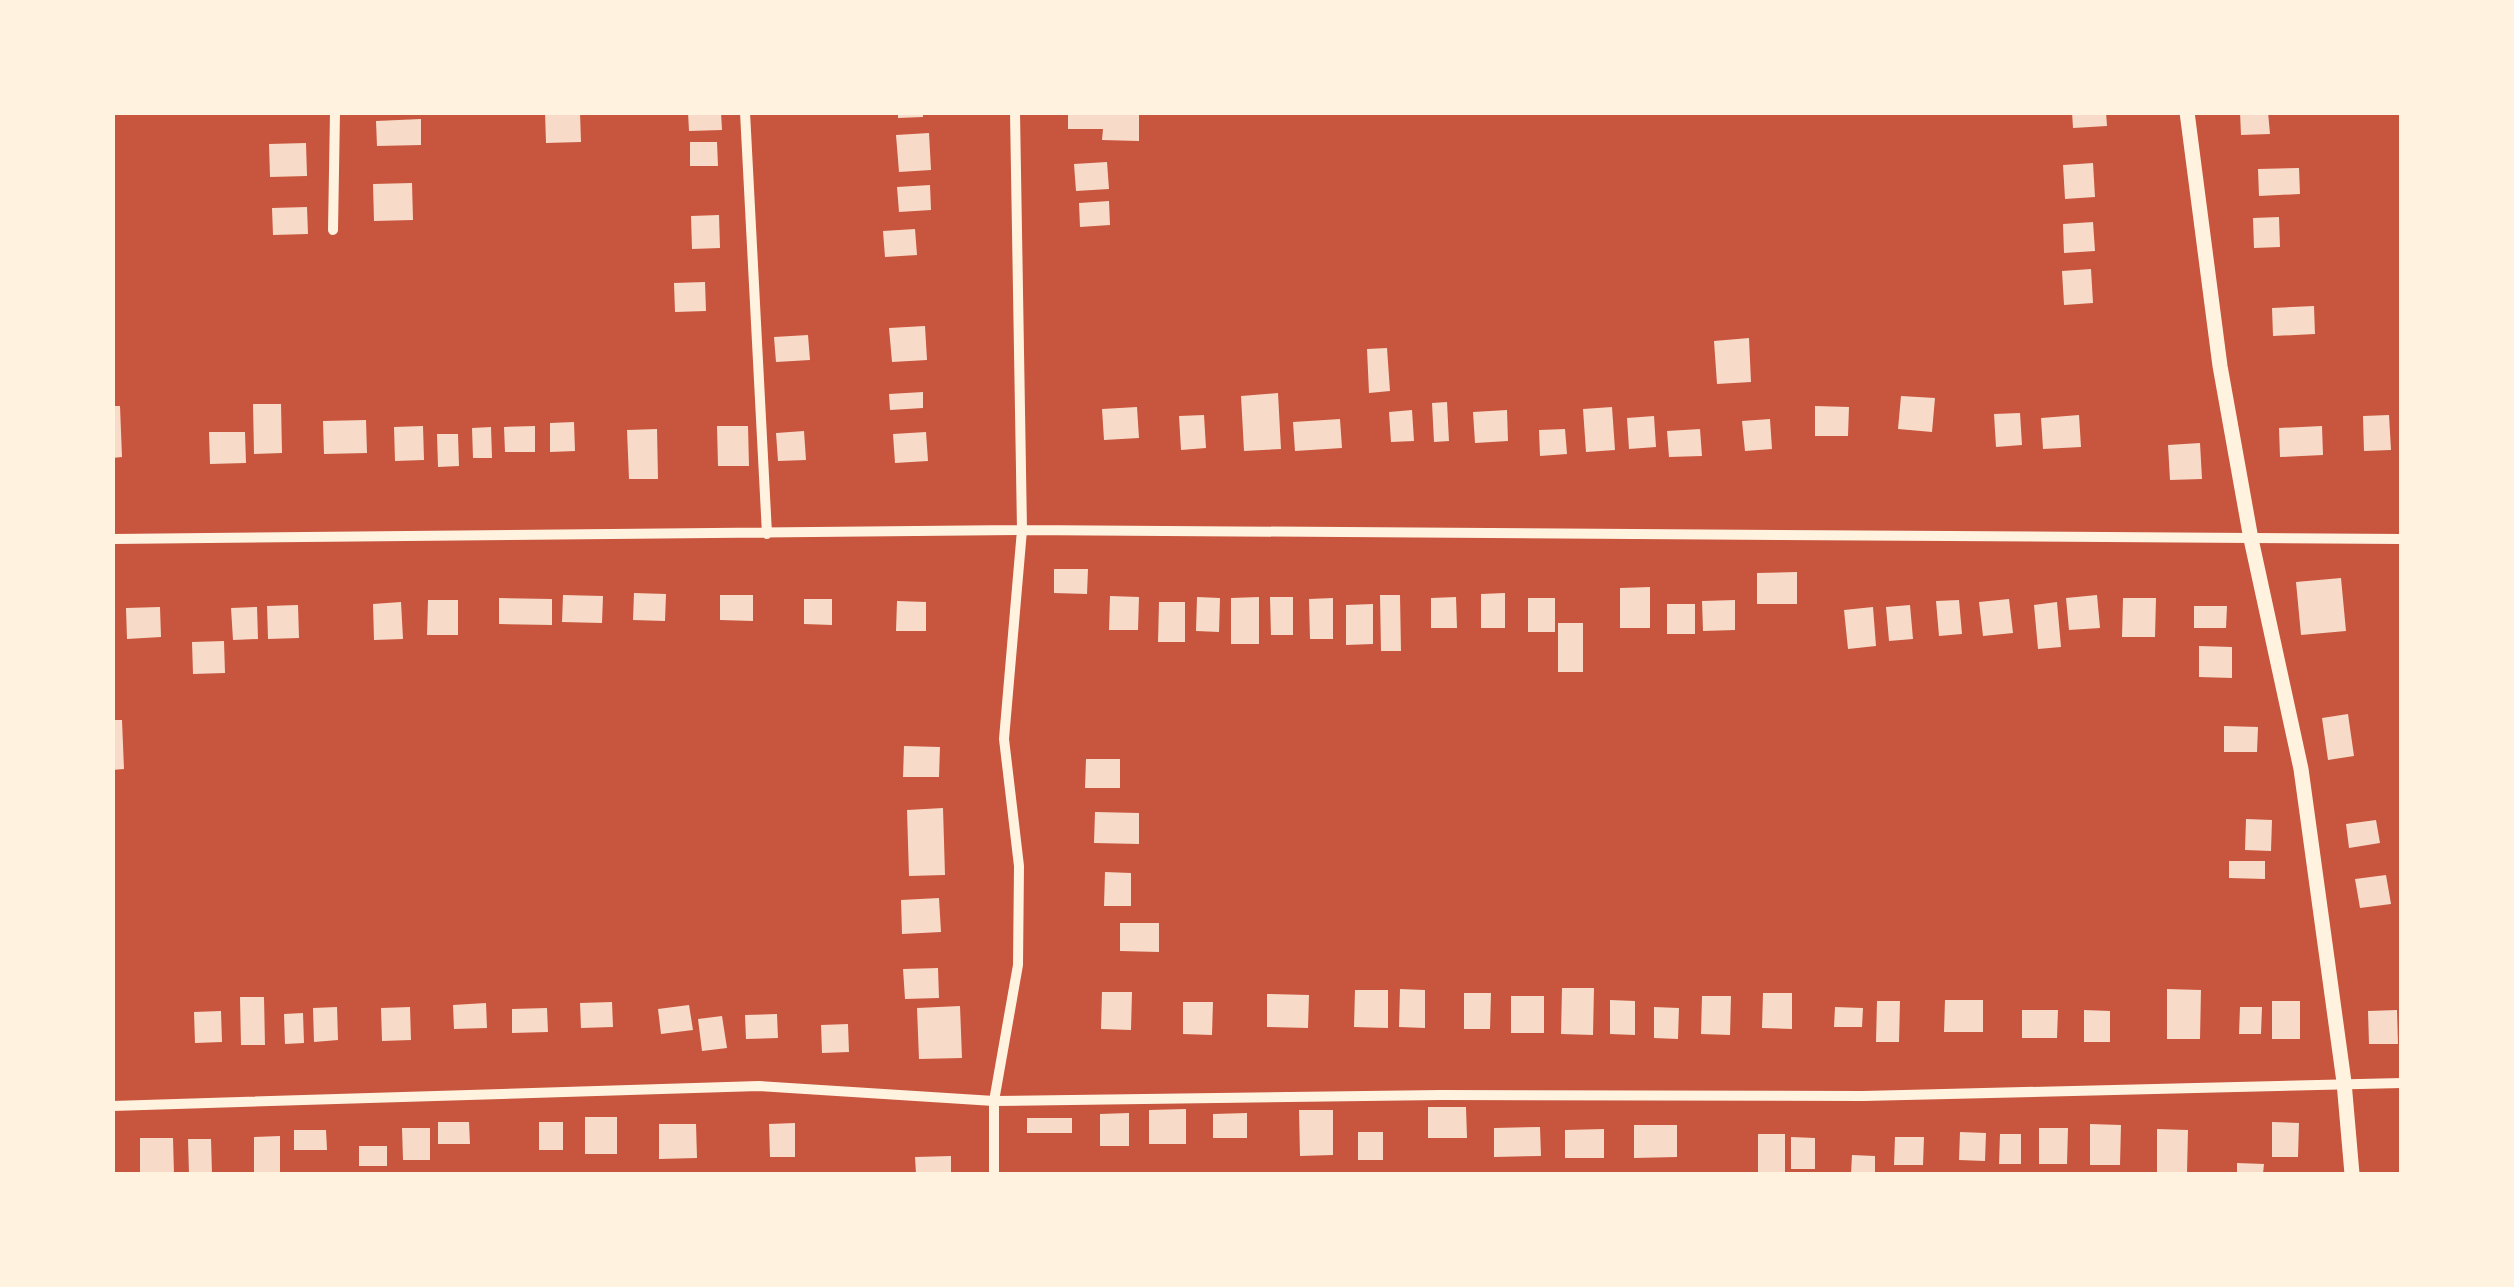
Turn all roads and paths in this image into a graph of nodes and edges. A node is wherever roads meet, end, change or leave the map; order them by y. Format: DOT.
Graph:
graph roads {
  1 [pos="335,112"];
  2 [pos="745,112"];
  3 [pos="1015,112"];
  4 [pos="2187,112"];
  5 [pos="333,230"];
  6 [pos="1022,530"];
  7 [pos="767,534"];
  8 [pos="112,539"];
  9 [pos="2251,540"];
  10 [pos="2402,540"];
  11 [pos="2344,1082"];
  12 [pos="2402,1083"];
  13 [pos="994,1101"];
  14 [pos="112,1106"];
  15 [pos="994,1174"];
  16 [pos="2352,1174"];
  1 -- 5 [label="street"];
  2 -- 7 [label="street"];
  3 -- 6 [label="street"];
  4 -- 9 [label="street"];
  6 -- 7 [label="street"];
  6 -- 9 [label="street"];
  6 -- 13 [label="street"];
  7 -- 8 [label="street"];
  9 -- 10 [label="street"];
  9 -- 11 [label="street"];
  11 -- 12 [label="street"];
  11 -- 13 [label="street"];
  11 -- 16 [label="street"];
  13 -- 14 [label="street"];
  13 -- 15 [label="street"];
}
